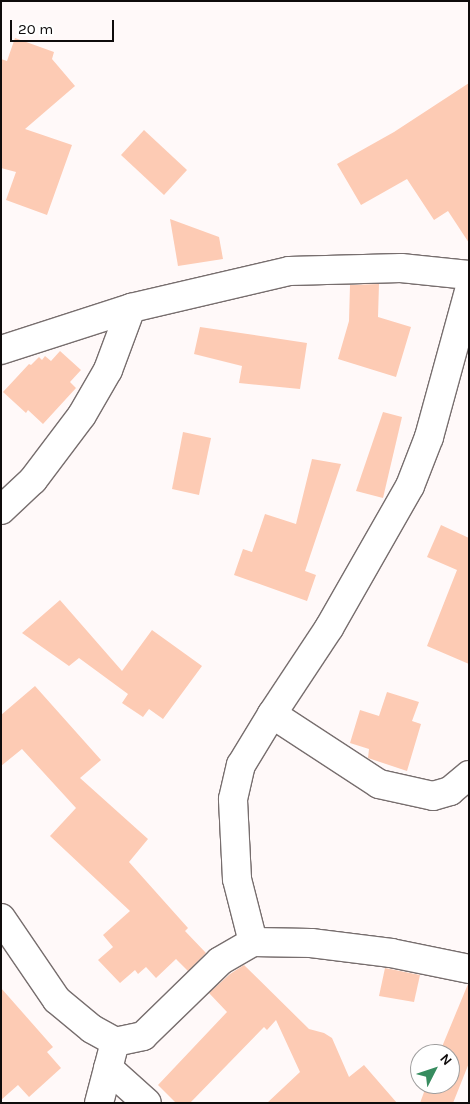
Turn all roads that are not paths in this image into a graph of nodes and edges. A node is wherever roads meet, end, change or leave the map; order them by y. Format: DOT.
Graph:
graph roads {
  1 [pos="469,275"];
  2 [pos="469,291"];
  3 [pos="131,308"];
  4 [pos="1,350"];
  5 [pos="1,510"];
  6 [pos="272,714"];
  7 [pos="469,775"];
  8 [pos="1,918"];
  9 [pos="253,942"];
  10 [pos="469,970"];
  11 [pos="115,1042"];
  12 [pos="108,1068"];
  13 [pos="99,1103"];
  14 [pos="146,1103"];
  1 -- 3 [label="street"];
  2 -- 6 [label="street"];
  3 -- 4 [label="street"];
  3 -- 5 [label="street"];
  6 -- 7 [label="street"];
  6 -- 9 [label="street"];
  8 -- 11 [label="street"];
  9 -- 10 [label="street"];
  9 -- 11 [label="street"];
  11 -- 12 [label="street"];
  12 -- 13 [label="street"];
  12 -- 14 [label="street"];
}
